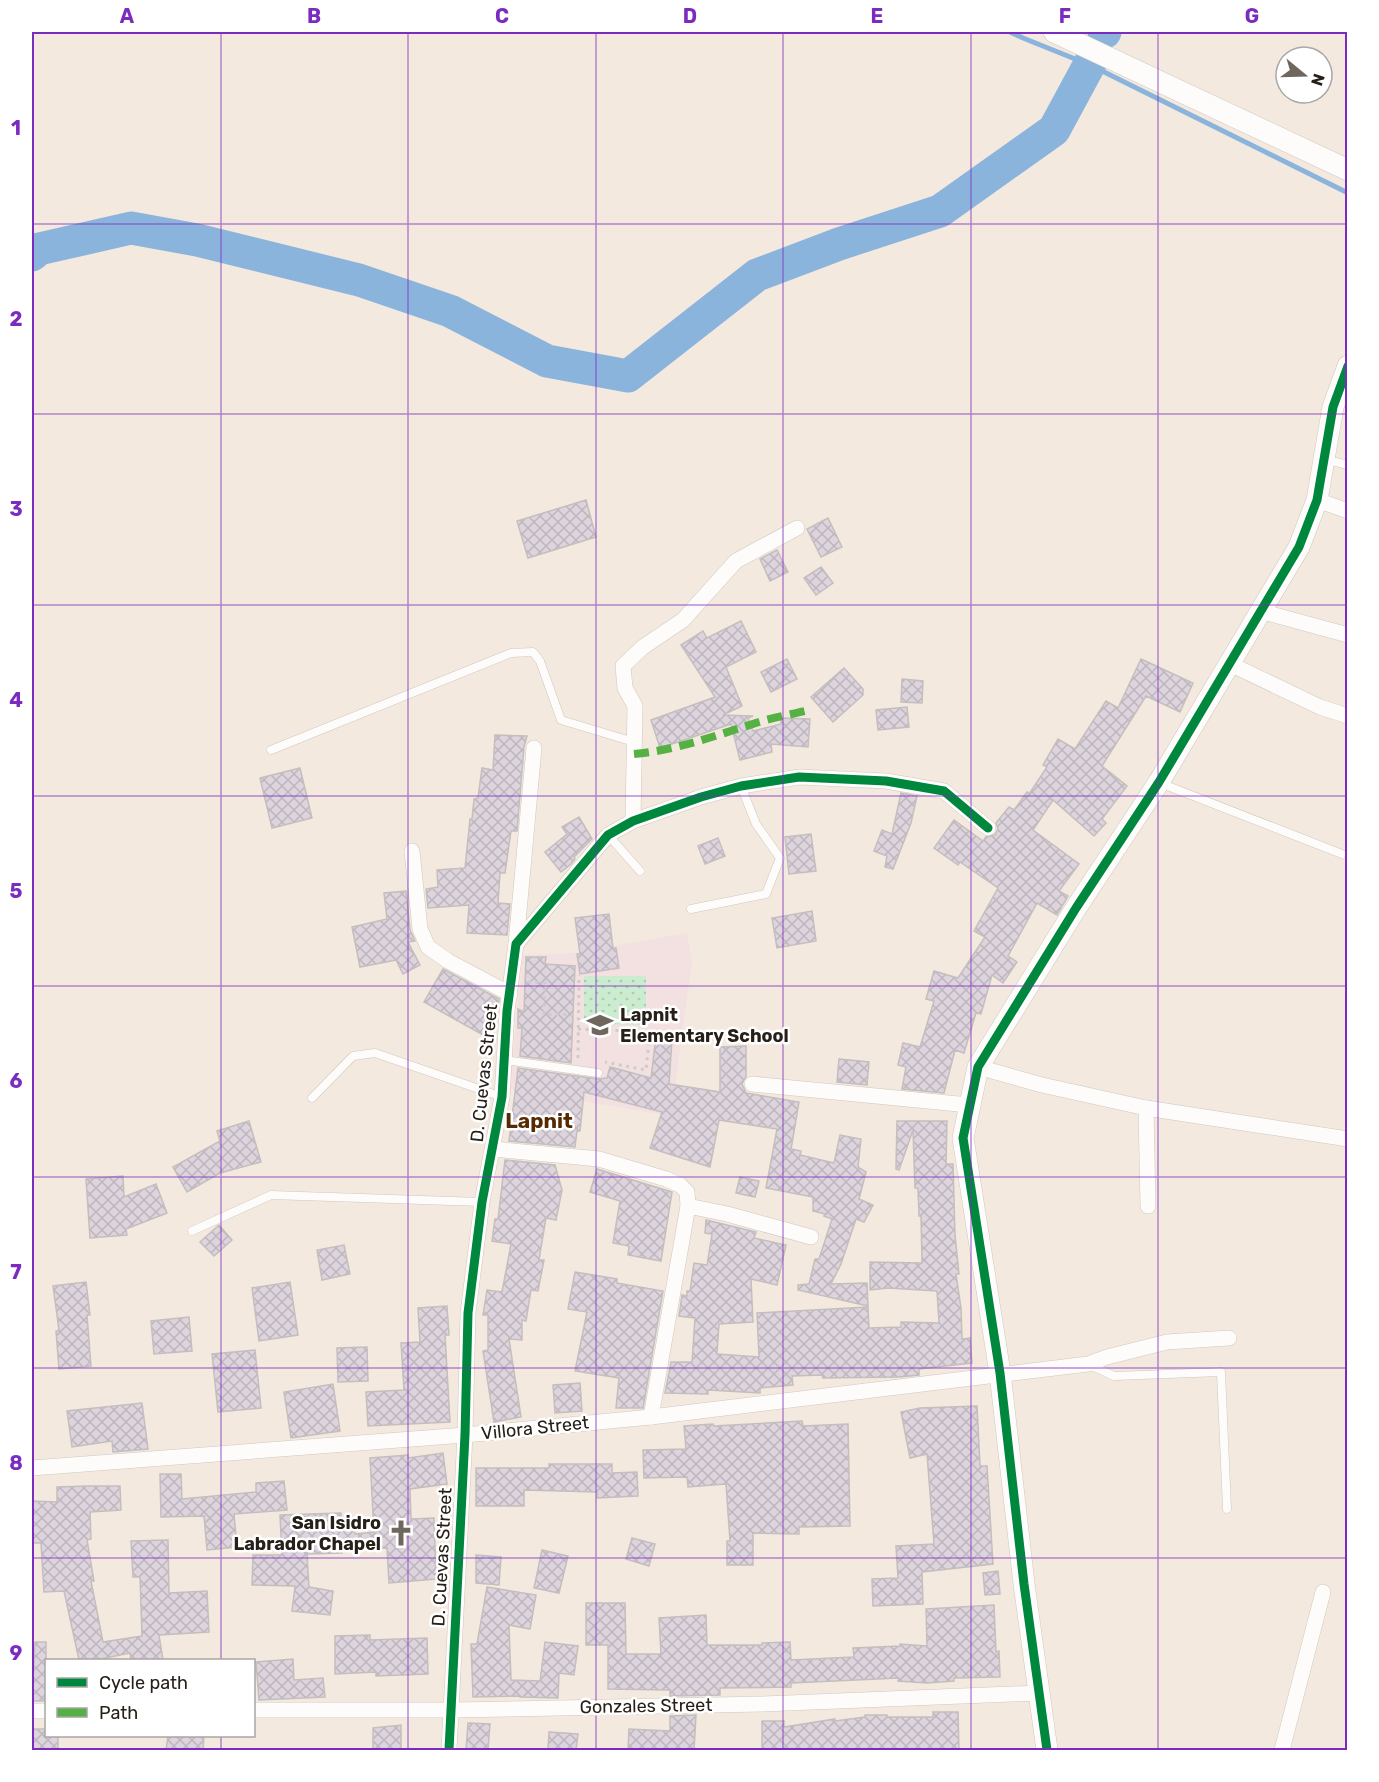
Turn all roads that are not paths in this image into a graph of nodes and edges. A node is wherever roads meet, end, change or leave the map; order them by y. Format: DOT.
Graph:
graph roads {
  1 [pos="1054,32"];
  2 [pos="1347,170"];
  3 [pos="1347,366"];
  4 [pos="1340,408"];
  5 [pos="1325,459"];
  6 [pos="1347,465"];
  7 [pos="1317,500"];
  8 [pos="1347,511"];
  9 [pos="796,528"];
  10 [pos="1260,611"];
  11 [pos="1347,635"];
  12 [pos="1228,663"];
  13 [pos="1347,716"];
  14 [pos="634,741"];
  15 [pos="534,748"];
  16 [pos="271,750"];
  17 [pos="1159,782"];
  18 [pos="741,786"];
  19 [pos="633,821"];
  20 [pos="988,828"];
  21 [pos="608,835"];
  22 [pos="412,851"];
  23 [pos="1342,854"];
  24 [pos="640,871"];
  25 [pos="691,909"];
  26 [pos="516,944"];
  27 [pos="510,988"];
  28 [pos="504,1060"];
  29 [pos="978,1067"];
  30 [pos="597,1073"];
  31 [pos="752,1084"];
  32 [pos="502,1097"];
  33 [pos="312,1098"];
  34 [pos="969,1105"];
  35 [pos="1146,1108"];
  36 [pos="1347,1139"];
  37 [pos="493,1149"];
  38 [pos="482,1202"];
  39 [pos="688,1206"];
  40 [pos="1148,1206"];
  41 [pos="192,1231"];
  42 [pos="811,1237"];
  43 [pos="1229,1338"];
  44 [pos="1088,1364"];
  45 [pos="1000,1373"];
  46 [pos="651,1417"];
  47 [pos="465,1435"];
  48 [pos="32,1468"];
  49 [pos="1227,1509"];
  50 [pos="1323,1592"];
  51 [pos="1039,1693"];
  52 [pos="255,1710"];
  53 [pos="452,1710"];
  54 [pos="449,1750"];
  55 [pos="1047,1750"];
  56 [pos="1282,1750"];
  1 -- 2 [label="street"];
  3 -- 4 [label="street"];
  4 -- 5 [label="street"];
  5 -- 6 [label="lane"];
  5 -- 7 [label="street"];
  7 -- 8 [label="street"];
  7 -- 10 [label="street"];
  9 -- 14 [label="street"];
  10 -- 11 [label="street"];
  10 -- 12 [label="street"];
  12 -- 13 [label="street"];
  12 -- 17 [label="street"];
  14 -- 16 [label="lane"];
  14 -- 19 [label="street"];
  15 -- 26 [label="street, D. Cuevas Street"];
  17 -- 23 [label="lane"];
  17 -- 29 [label="street"];
  18 -- 19 [label="street"];
  18 -- 20 [label="street"];
  18 -- 25 [label="lane"];
  19 -- 21 [label="street"];
  21 -- 24 [label="lane"];
  21 -- 26 [label="street"];
  22 -- 27 [label="street"];
  26 -- 27 [label="street, D. Cuevas Street"];
  27 -- 28 [label="street, D. Cuevas Street"];
  28 -- 30 [label="lane"];
  28 -- 32 [label="street, D. Cuevas Street"];
  29 -- 34 [label="street"];
  29 -- 35 [label="street"];
  31 -- 34 [label="street"];
  32 -- 33 [label="lane"];
  32 -- 37 [label="street, D. Cuevas Street"];
  34 -- 45 [label="street"];
  35 -- 36 [label="street"];
  35 -- 40 [label="street"];
  37 -- 38 [label="street, D. Cuevas Street"];
  37 -- 39 [label="street"];
  38 -- 41 [label="lane"];
  38 -- 47 [label="street, D. Cuevas Street"];
  39 -- 42 [label="street"];
  39 -- 46 [label="street"];
  43 -- 44 [label="street, Villora Street"];
  44 -- 45 [label="street, Villora Street"];
  44 -- 49 [label="lane"];
  45 -- 46 [label="street, Villora Street"];
  45 -- 51 [label="street"];
  46 -- 47 [label="street, Villora Street"];
  47 -- 48 [label="street, Villora Street"];
  47 -- 53 [label="street, D. Cuevas Street"];
  50 -- 56 [label="street"];
  51 -- 53 [label="street, Gonzales Street"];
  51 -- 55 [label="street"];
  52 -- 53 [label="street, Gonzales Street"];
  53 -- 54 [label="street, D. Cuevas Street"];
}
